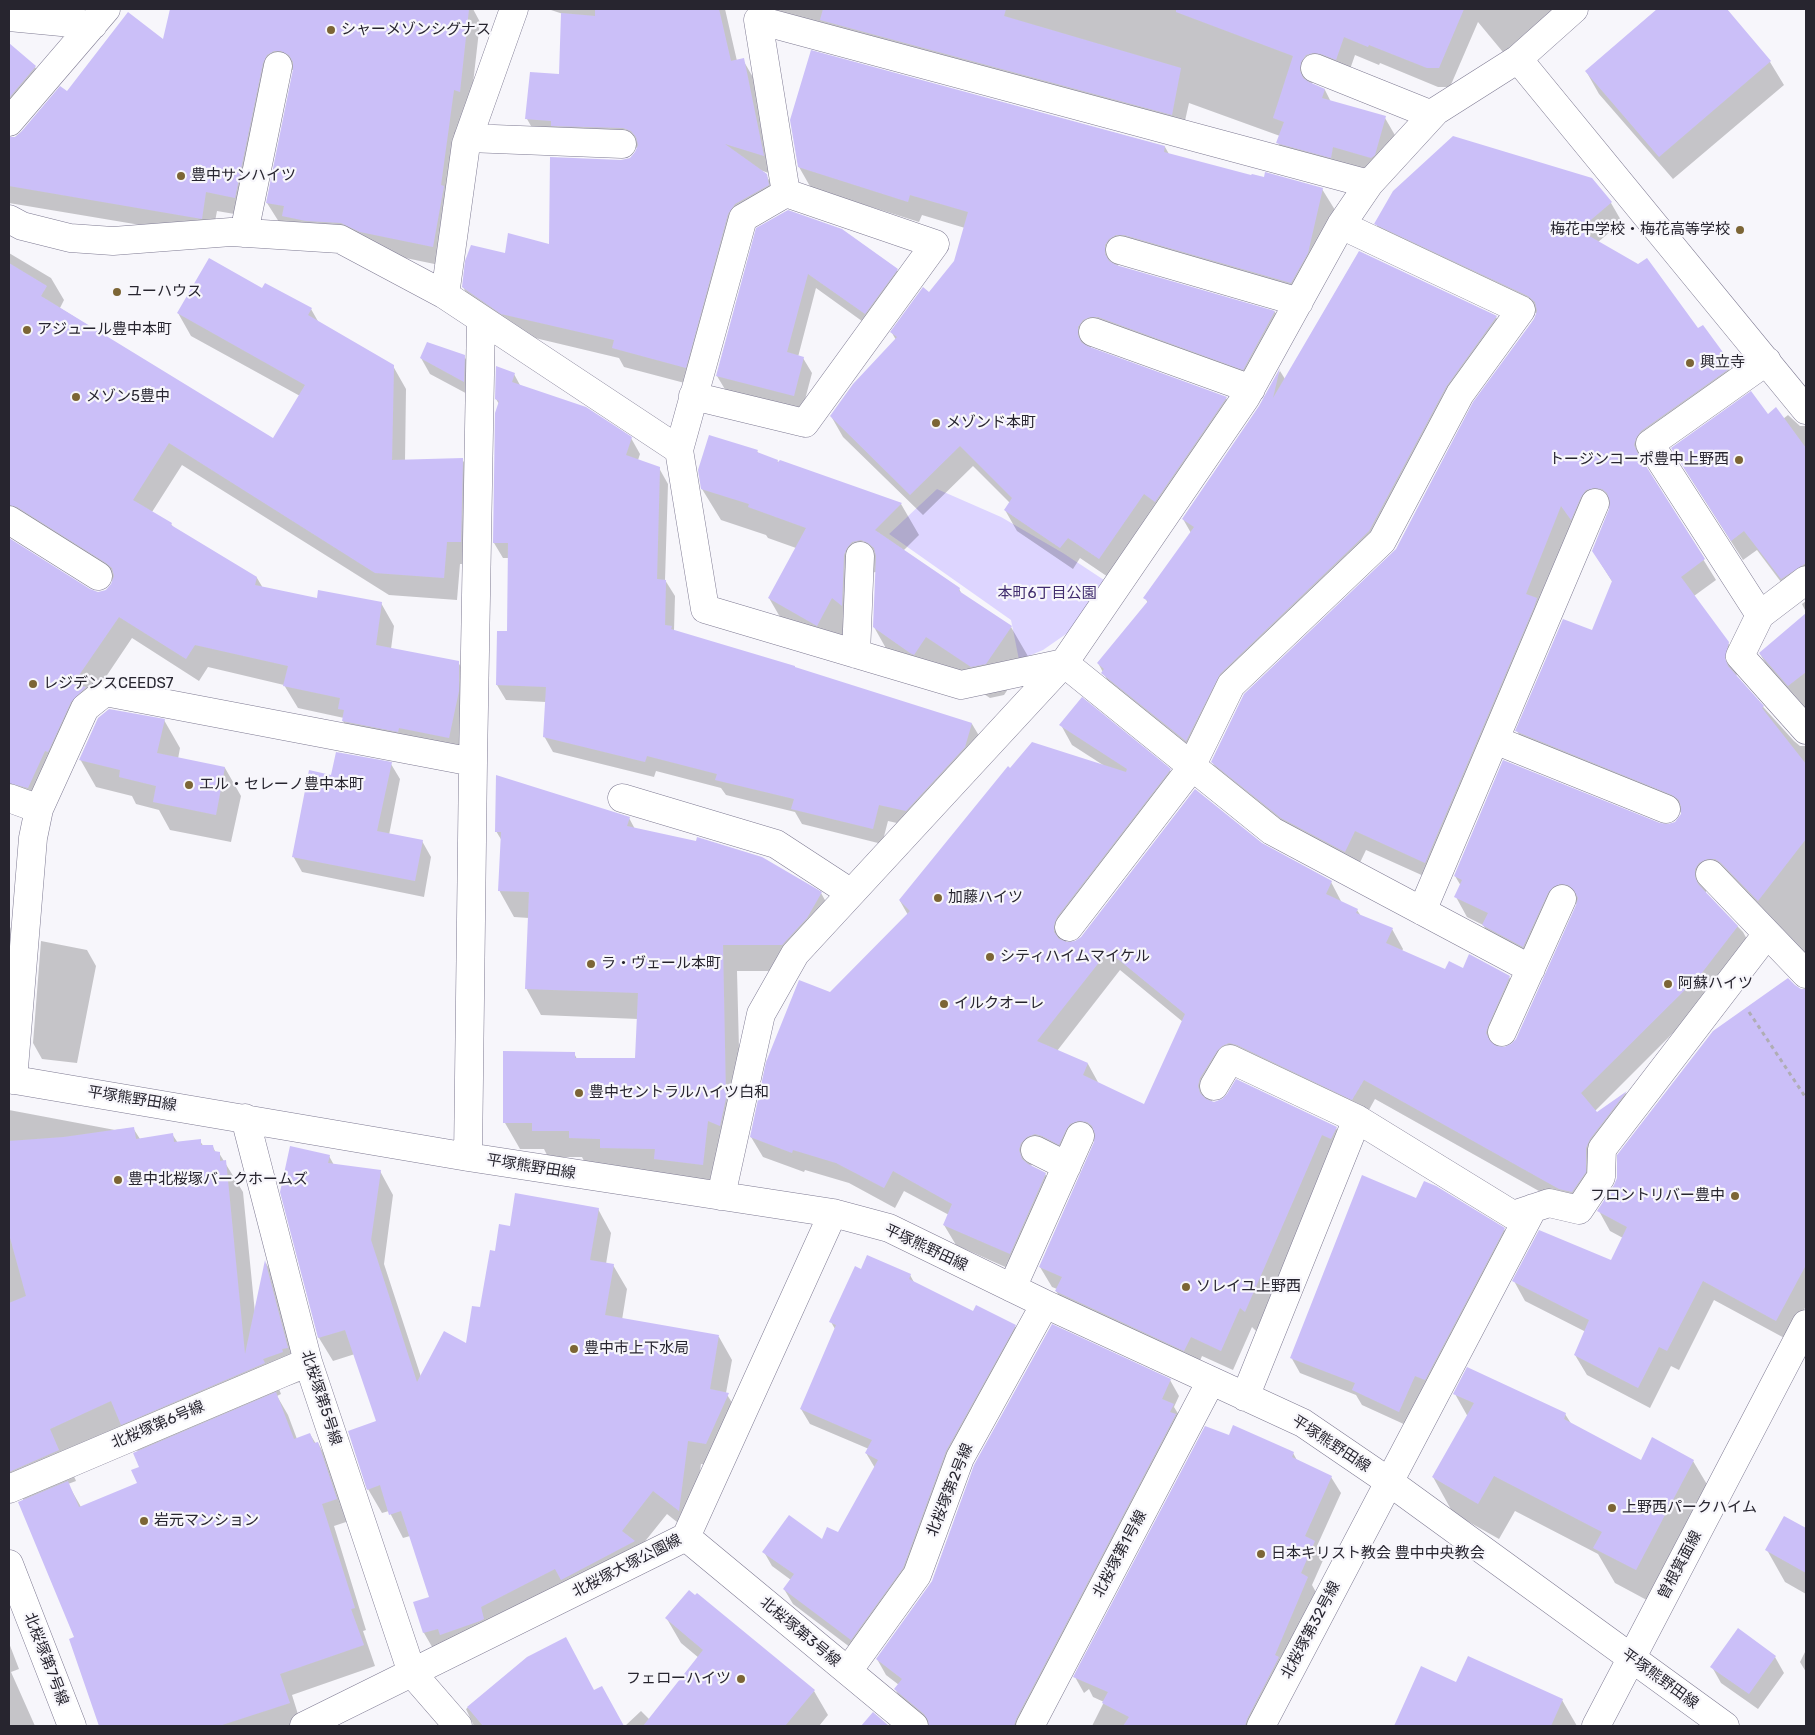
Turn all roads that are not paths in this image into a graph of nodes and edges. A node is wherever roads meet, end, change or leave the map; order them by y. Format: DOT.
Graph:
graph roads {
  1 [pos="514,9"];
  2 [pos="1574,9"];
  3 [pos="9,17"];
  4 [pos="99,17"];
  5 [pos="1518,59"];
  6 [pos="278,66"];
  7 [pos="1315,68"];
  8 [pos="1432,115"];
  9 [pos="9,122"];
  10 [pos="468,138"];
  11 [pos="622,144"];
  12 [pos="1370,184"];
  13 [pos="786,193"];
  14 [pos="9,219"];
  15 [pos="1341,225"];
  16 [pos="244,233"];
  17 [pos="1120,250"];
  18 [pos="445,295"];
  19 [pos="1299,302"];
  20 [pos="481,319"];
  21 [pos="1093,332"];
  22 [pos="1767,362"];
  23 [pos="1251,389"];
  24 [pos="693,396"];
  25 [pos="1806,410"];
  26 [pos="679,450"];
  27 [pos="1595,503"];
  28 [pos="9,520"];
  29 [pos="860,556"];
  30 [pos="98,576"];
  31 [pos="1806,580"];
  32 [pos="1760,615"];
  33 [pos="856,654"];
  34 [pos="1064,663"];
  35 [pos="1806,730"];
  36 [pos="1495,740"];
  37 [pos="473,762"];
  38 [pos="1191,766"];
  39 [pos="9,798"];
  40 [pos="622,798"];
  41 [pos="39,809"];
  42 [pos="1666,809"];
  43 [pos="1710,874"];
  44 [pos="851,894"];
  45 [pos="1562,899"];
  46 [pos="1422,911"];
  47 [pos="1069,927"];
  48 [pos="1767,934"];
  49 [pos="1532,969"];
  50 [pos="1806,974"];
  51 [pos="1502,1032"];
  52 [pos="11,1079"];
  53 [pos="1214,1086"];
  54 [pos="245,1118"];
  55 [pos="1357,1119"];
  56 [pos="1080,1136"];
  57 [pos="1035,1150"];
  58 [pos="468,1157"];
  59 [pos="1067,1166"];
  60 [pos="721,1196"];
  61 [pos="1533,1208"];
  62 [pos="833,1213"];
  63 [pos="1012,1288"];
  64 [pos="1044,1304"];
  65 [pos="1806,1324"];
  66 [pos="308,1362"];
  67 [pos="1211,1381"];
  68 [pos="1245,1397"];
  69 [pos="1388,1481"];
  70 [pos="9,1489"];
  71 [pos="686,1537"];
  72 [pos="9,1564"];
  73 [pos="1631,1658"];
  74 [pos="848,1671"];
  75 [pos="412,1673"];
  76 [pos="72,1726"];
  77 [pos="304,1726"];
  78 [pos="458,1726"];
  79 [pos="914,1726"];
  80 [pos="1030,1726"];
  81 [pos="1261,1726"];
  82 [pos="1596,1726"];
  83 [pos="1724,1726"];
  1 -- 10 [label="street"];
  2 -- 5 [label="street"];
  3 -- 4 [label="street"];
  4 -- 9 [label="street"];
  5 -- 8 [label="street"];
  5 -- 22 [label="street"];
  6 -- 16 [label="street"];
  7 -- 8 [label="street"];
  8 -- 12 [label="street"];
  10 -- 11 [label="street"];
  10 -- 18 [label="street"];
  12 -- 13 [label="street"];
  12 -- 15 [label="street"];
  13 -- 24 [label="street"];
  13 -- 24 [label="street"];
  14 -- 16 [label="street"];
  15 -- 19 [label="street"];
  15 -- 38 [label="street"];
  16 -- 18 [label="street"];
  17 -- 19 [label="street"];
  18 -- 20 [label="street"];
  19 -- 23 [label="street"];
  20 -- 26 [label="street"];
  20 -- 37 [label="street"];
  21 -- 23 [label="street"];
  22 -- 25 [label="street"];
  22 -- 32 [label="street"];
  23 -- 34 [label="street"];
  24 -- 26 [label="street"];
  26 -- 33 [label="street"];
  27 -- 36 [label="street"];
  28 -- 30 [label="street"];
  29 -- 33 [label="street"];
  31 -- 32 [label="street"];
  32 -- 35 [label="street"];
  33 -- 34 [label="street"];
  34 -- 38 [label="street"];
  34 -- 44 [label="street"];
  36 -- 42 [label="street"];
  36 -- 46 [label="street"];
  37 -- 41 [label="street"];
  37 -- 58 [label="street"];
  38 -- 46 [label="street"];
  38 -- 47 [label="street"];
  39 -- 41 [label="street"];
  40 -- 44 [label="street"];
  41 -- 52 [label="street"];
  43 -- 48 [label="street"];
  44 -- 60 [label="street"];
  45 -- 49 [label="street"];
  46 -- 49 [label="street"];
  48 -- 50 [label="street"];
  48 -- 61 [label="street"];
  49 -- 51 [label="street"];
  52 -- 54 [label="street, 平塚熊野田線"];
  53 -- 55 [label="street"];
  54 -- 58 [label="street, 平塚熊野田線"];
  54 -- 66 [label="street, 北桜塚第5号線"];
  55 -- 61 [label="street"];
  55 -- 68 [label="street"];
  56 -- 59 [label="street"];
  57 -- 59 [label="street"];
  58 -- 60 [label="street, 平塚熊野田線"];
  59 -- 63 [label="street"];
  60 -- 62 [label="street, 平塚熊野田線"];
  61 -- 69 [label="street, 北桜塚第32号線"];
  62 -- 63 [label="street, 平塚熊野田線"];
  62 -- 71 [label="street, 北桜塚大塚公園線"];
  63 -- 64 [label="street, 平塚熊野田線"];
  64 -- 67 [label="street, 平塚熊野田線"];
  64 -- 74 [label="street, 北桜塚第2号線"];
  65 -- 73 [label="street, 曽根箕面線"];
  66 -- 70 [label="street, 北桜塚第6号線"];
  66 -- 75 [label="street, 北桜塚第5号線"];
  67 -- 68 [label="street, 平塚熊野田線"];
  67 -- 80 [label="street, 北桜塚第1号線"];
  68 -- 69 [label="street, 平塚熊野田線"];
  69 -- 73 [label="street, 平塚熊野田線"];
  69 -- 81 [label="street, 北桜塚第32号線"];
  71 -- 74 [label="street, 北桜塚第3号線"];
  71 -- 75 [label="street, 北桜塚大塚公園線"];
  72 -- 76 [label="street, 北桜塚第7号線"];
  73 -- 82 [label="street, 曽根箕面線"];
  73 -- 83 [label="street, 平塚熊野田線"];
  74 -- 79 [label="street, 北桜塚第3号線"];
  75 -- 77 [label="street, 北桜塚大塚公園線"];
  75 -- 78 [label="street"];
}
